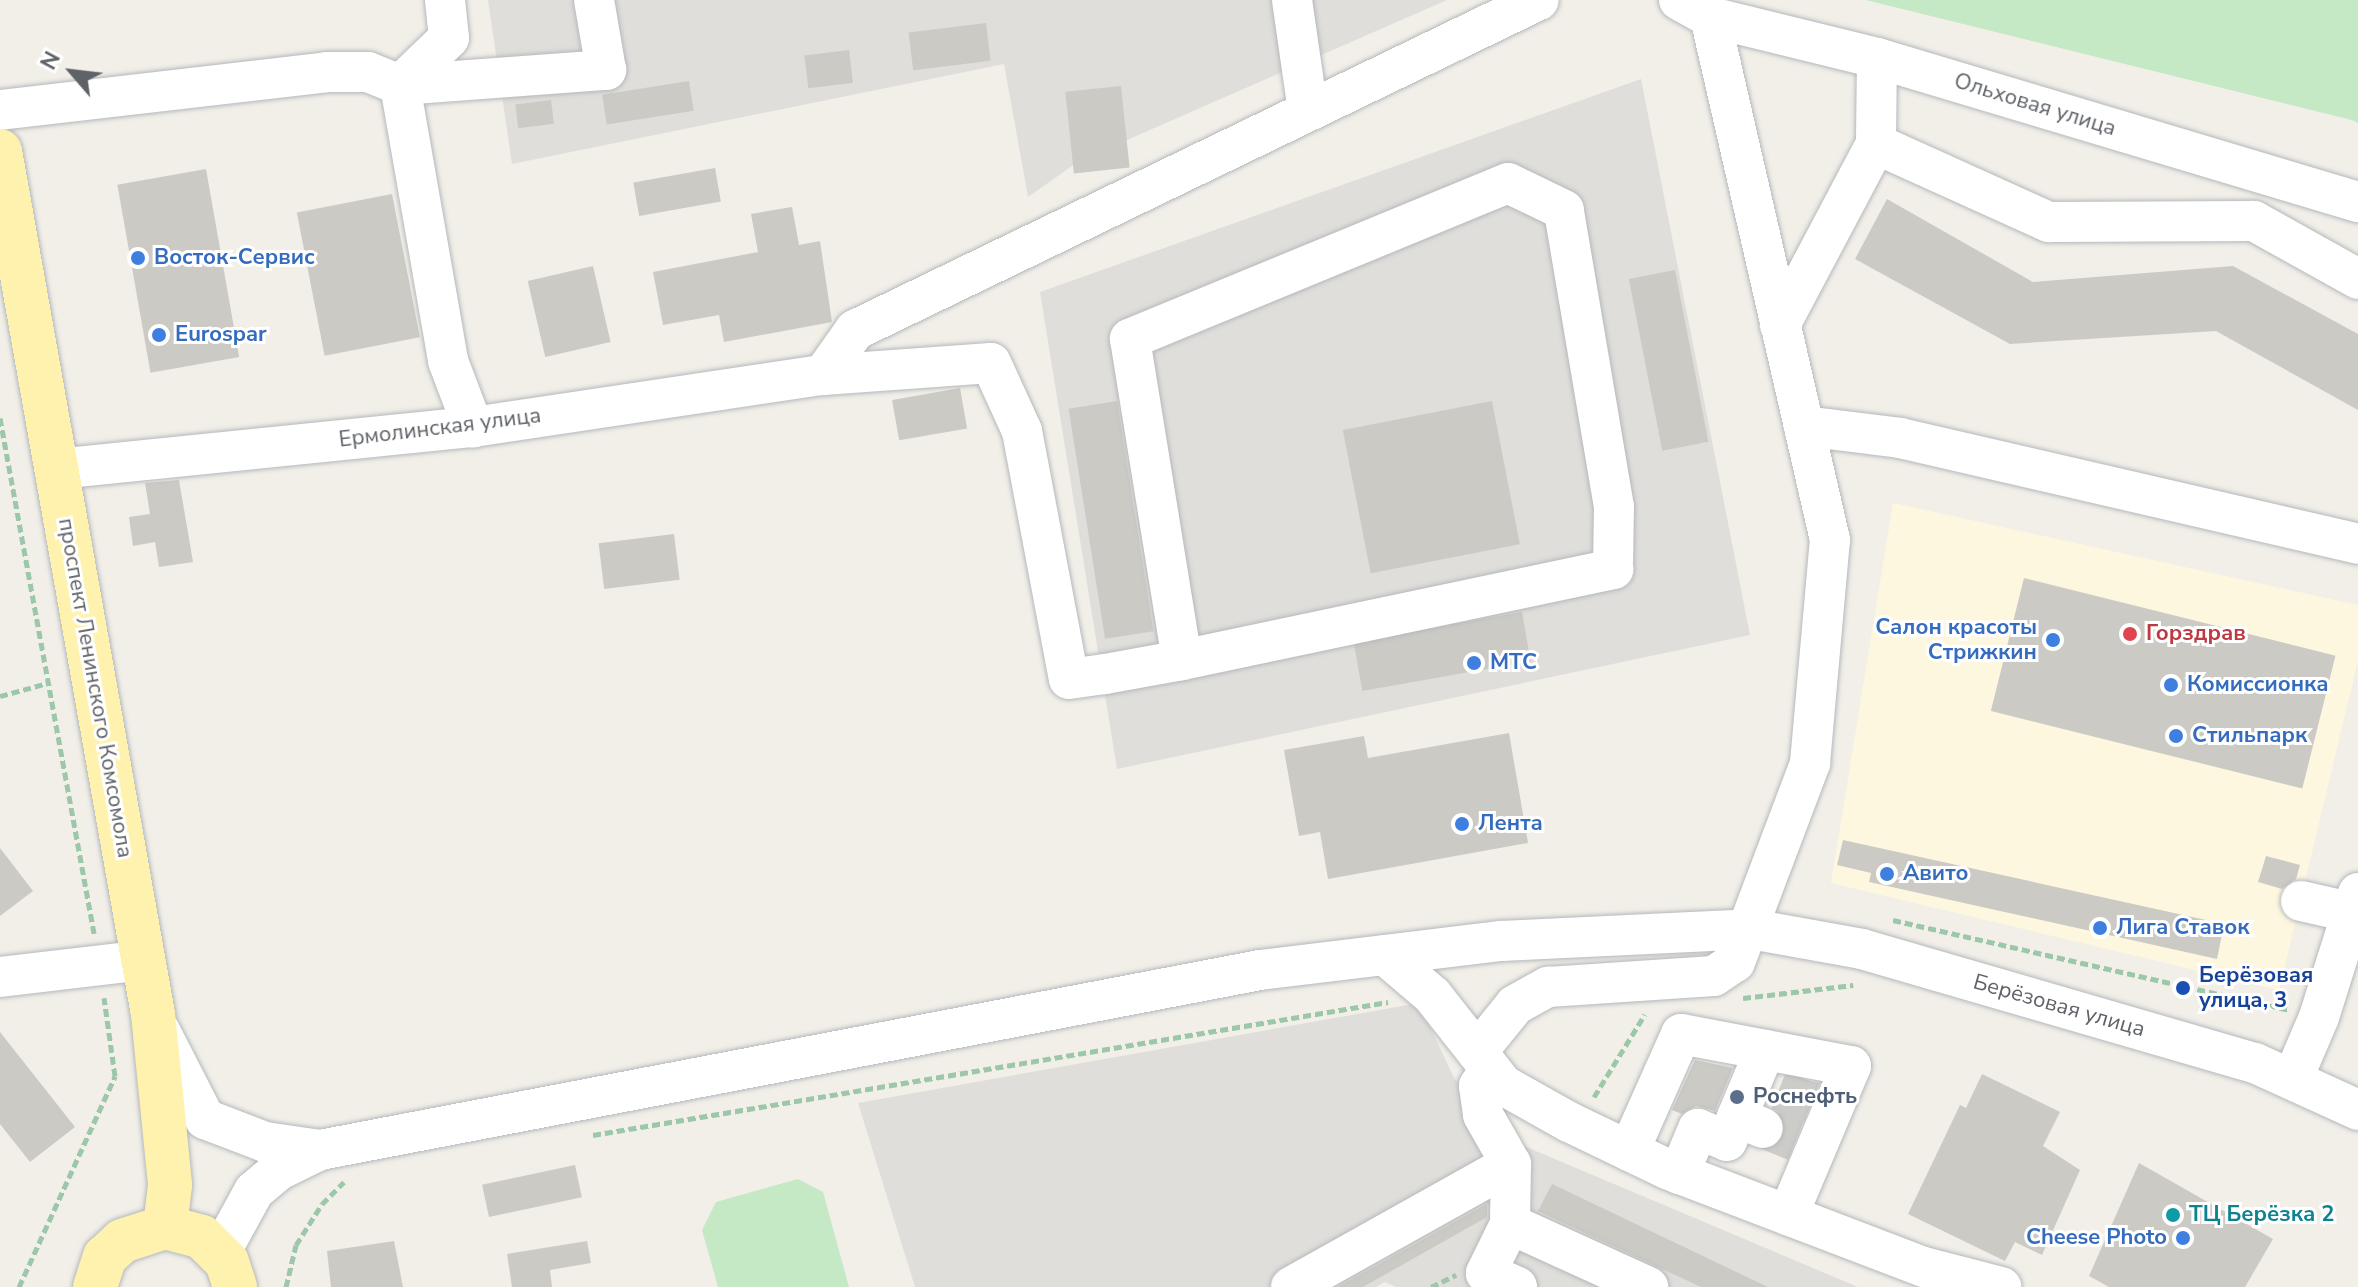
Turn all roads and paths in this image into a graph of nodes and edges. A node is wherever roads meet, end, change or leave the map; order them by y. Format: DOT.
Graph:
graph roads {
  1 [pos="445,0"];
  2 [pos="594,0"];
  3 [pos="1292,0"];
  4 [pos="1539,0"];
  5 [pos="1694,8"];
  6 [pos="1877,58"];
  7 [pos="400,85"];
  8 [pos="0,110"];
  9 [pos="1308,111"];
  10 [pos="1876,144"];
  11 [pos="0,151"];
  12 [pos="2358,202"];
  13 [pos="2358,279"];
  14 [pos="1780,325"];
  15 [pos="823,375"];
  16 [pos="0,418"];
  17 [pos="1804,426"];
  18 [pos="473,427"];
  19 [pos="57,469"];
  20 [pos="2358,544"];
  21 [pos="1182,660"];
  22 [pos="48,683"];
  23 [pos="0,696"];
  24 [pos="2301,901"];
  25 [pos="2356,907"];
  26 [pos="1885,918"];
  27 [pos="1751,929"];
  28 [pos="1385,955"];
  29 [pos="144,960"];
  30 [pos="100,966"];
  31 [pos="0,977"];
  32 [pos="1853,985"];
  33 [pos="1432,995"];
  34 [pos="1737,999"];
  35 [pos="1648,1009"];
  36 [pos="1634,1010"];
  37 [pos="153,1014"];
  38 [pos="2319,1017"];
  39 [pos="1483,1062"];
  40 [pos="2293,1078"];
  41 [pos="1788,1086"];
  42 [pos="2358,1110"];
  43 [pos="1778,1134"];
  44 [pos="576,1138"];
  45 [pos="320,1150"];
  46 [pos="1629,1151"];
  47 [pos="1511,1164"];
  48 [pos="1679,1174"];
  49 [pos="355,1179"];
  50 [pos="1788,1215"];
  51 [pos="1510,1224"];
  52 [pos="165,1227"];
  53 [pos="227,1271"];
  54 [pos="19,1287"];
  55 [pos="95,1287"];
  56 [pos="286,1287"];
  57 [pos="1291,1287"];
  58 [pos="1517,1287"];
  59 [pos="1648,1287"];
  60 [pos="2001,1287"];
  1 -- 7 [label="street"];
  2 -- 7 [label="street"];
  3 -- 9 [label="street"];
  4 -- 9 [label="street"];
  5 -- 6 [label="street, Ольховая улица"];
  5 -- 14 [label="street"];
  6 -- 10 [label="street"];
  6 -- 12 [label="street, Ольховая улица"];
  7 -- 8 [label="street"];
  7 -- 18 [label="street"];
  9 -- 15 [label="street"];
  10 -- 13 [label="street"];
  10 -- 14 [label="street"];
  11 -- 19 [label="main road, проспект Ленинского Комсомола"];
  14 -- 17 [label="street"];
  15 -- 18 [label="street, Ермолинская улица"];
  15 -- 21 [label="street, Ермолинская улица"];
  16 -- 22 [label="path"];
  17 -- 20 [label="street"];
  17 -- 27 [label="street"];
  18 -- 19 [label="street, Ермолинская улица"];
  19 -- 29 [label="main road, проспект Ленинского Комсомола"];
  21 -- 21 [label="street"];
  22 -- 23 [label="path"];
  22 -- 30 [label="path"];
  24 -- 25 [label="street"];
  25 -- 38 [label="street"];
  26 -- 38 [label="path"];
  27 -- 28 [label="street, Берёзовая улица"];
  27 -- 39 [label="street"];
  27 -- 40 [label="street, Берёзовая улица"];
  28 -- 33 [label="street"];
  28 -- 45 [label="street, Берёзовая улица"];
  29 -- 30 [label="street"];
  29 -- 37 [label="main road, проспект Ленинского Комсомола"];
  30 -- 31 [label="street"];
  30 -- 54 [label="path"];
  32 -- 34 [label="path"];
  33 -- 39 [label="street"];
  33 -- 44 [label="path"];
  35 -- 36 [label="path"];
  37 -- 45 [label="street"];
  37 -- 52 [label="main road, проспект Ленинского Комсомола"];
  38 -- 40 [label="street"];
  39 -- 46 [label="street"];
  39 -- 47 [label="street"];
  40 -- 42 [label="street, Берёзовая улица"];
  41 -- 43 [label="street"];
  41 -- 43 [label="street"];
  41 -- 46 [label="street"];
  43 -- 48 [label="street"];
  43 -- 50 [label="street"];
  45 -- 53 [label="street"];
  46 -- 48 [label="street"];
  47 -- 51 [label="street"];
  47 -- 57 [label="street"];
  48 -- 50 [label="street"];
  49 -- 56 [label="path"];
  50 -- 60 [label="street"];
  51 -- 58 [label="street"];
  51 -- 59 [label="street"];
  52 -- 53 [label="main road"];
  52 -- 55 [label="main road"];
}
